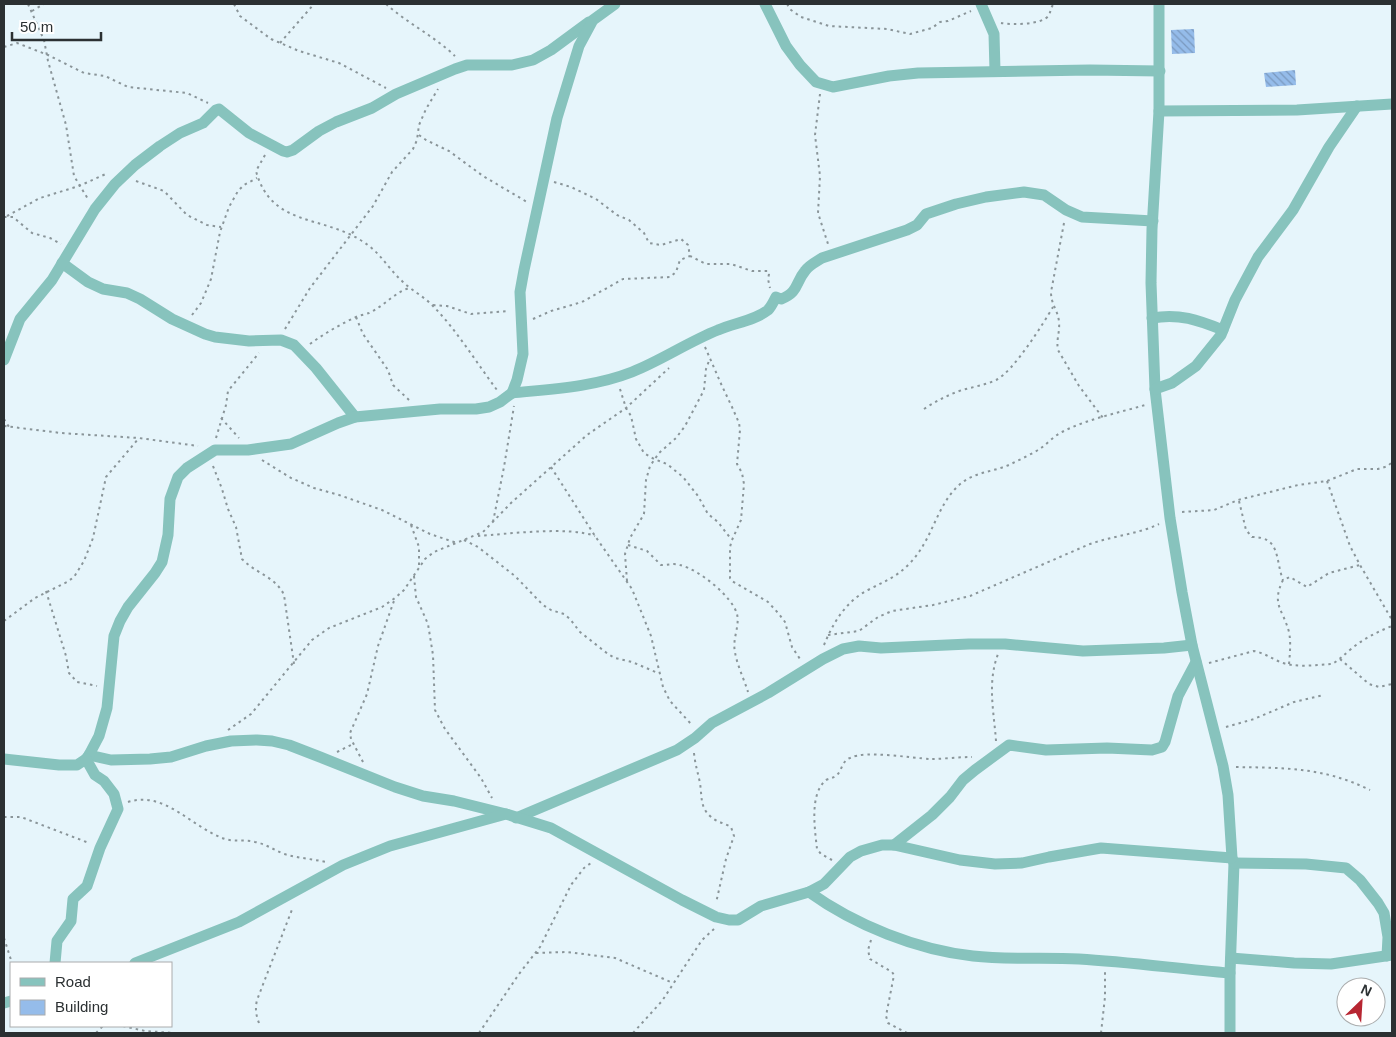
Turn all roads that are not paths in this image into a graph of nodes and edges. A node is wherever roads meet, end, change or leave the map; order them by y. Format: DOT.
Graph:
graph roads {
  1 [pos="765,4"];
  2 [pos="1159,4"];
  3 [pos="610,5"];
  4 [pos="982,7"];
  5 [pos="593,20"];
  6 [pos="995,71"];
  7 [pos="1160,71"];
  8 [pos="1392,104"];
  9 [pos="1357,106"];
  10 [pos="1160,111"];
  11 [pos="1153,221"];
  12 [pos="62,264"];
  13 [pos="1152,318"];
  14 [pos="1223,330"];
  15 [pos="4,360"];
  16 [pos="1155,389"];
  17 [pos="511,395"];
  18 [pos="355,417"];
  19 [pos="1192,645"];
  20 [pos="1197,664"];
  21 [pos="88,757"];
  22 [pos="4,759"];
  23 [pos="506,815"];
  24 [pos="894,845"];
  25 [pos="1233,860"];
  26 [pos="809,892"];
  27 [pos="1389,955"];
  28 [pos="1231,958"];
  29 [pos="55,962"];
  30 [pos="138,962"];
  31 [pos="1230,973"];
  32 [pos="1230,1033"];
  1 -- 6 [label="street"];
  2 -- 7 [label="street"];
  3 -- 5 [label="street"];
  4 -- 6 [label="street"];
  5 -- 12 [label="street"];
  5 -- 17 [label="street"];
  6 -- 7 [label="street"];
  7 -- 10 [label="street"];
  8 -- 9 [label="street"];
  9 -- 10 [label="street"];
  9 -- 14 [label="street"];
  10 -- 11 [label="street"];
  11 -- 13 [label="street"];
  11 -- 17 [label="street"];
  12 -- 15 [label="street"];
  12 -- 18 [label="street"];
  13 -- 14 [label="street"];
  13 -- 16 [label="street"];
  14 -- 16 [label="street"];
  16 -- 19 [label="street"];
  17 -- 18 [label="street"];
  18 -- 21 [label="street"];
  19 -- 20 [label="street"];
  19 -- 23 [label="street"];
  20 -- 24 [label="street"];
  20 -- 25 [label="street"];
  21 -- 22 [label="street"];
  21 -- 23 [label="street"];
  21 -- 29 [label="street"];
  23 -- 26 [label="street"];
  23 -- 30 [label="street"];
  24 -- 25 [label="street"];
  24 -- 26 [label="street"];
  25 -- 27 [label="street"];
  25 -- 28 [label="street"];
  26 -- 31 [label="street"];
  27 -- 28 [label="street"];
  28 -- 31 [label="street"];
  31 -- 32 [label="street"];
}
